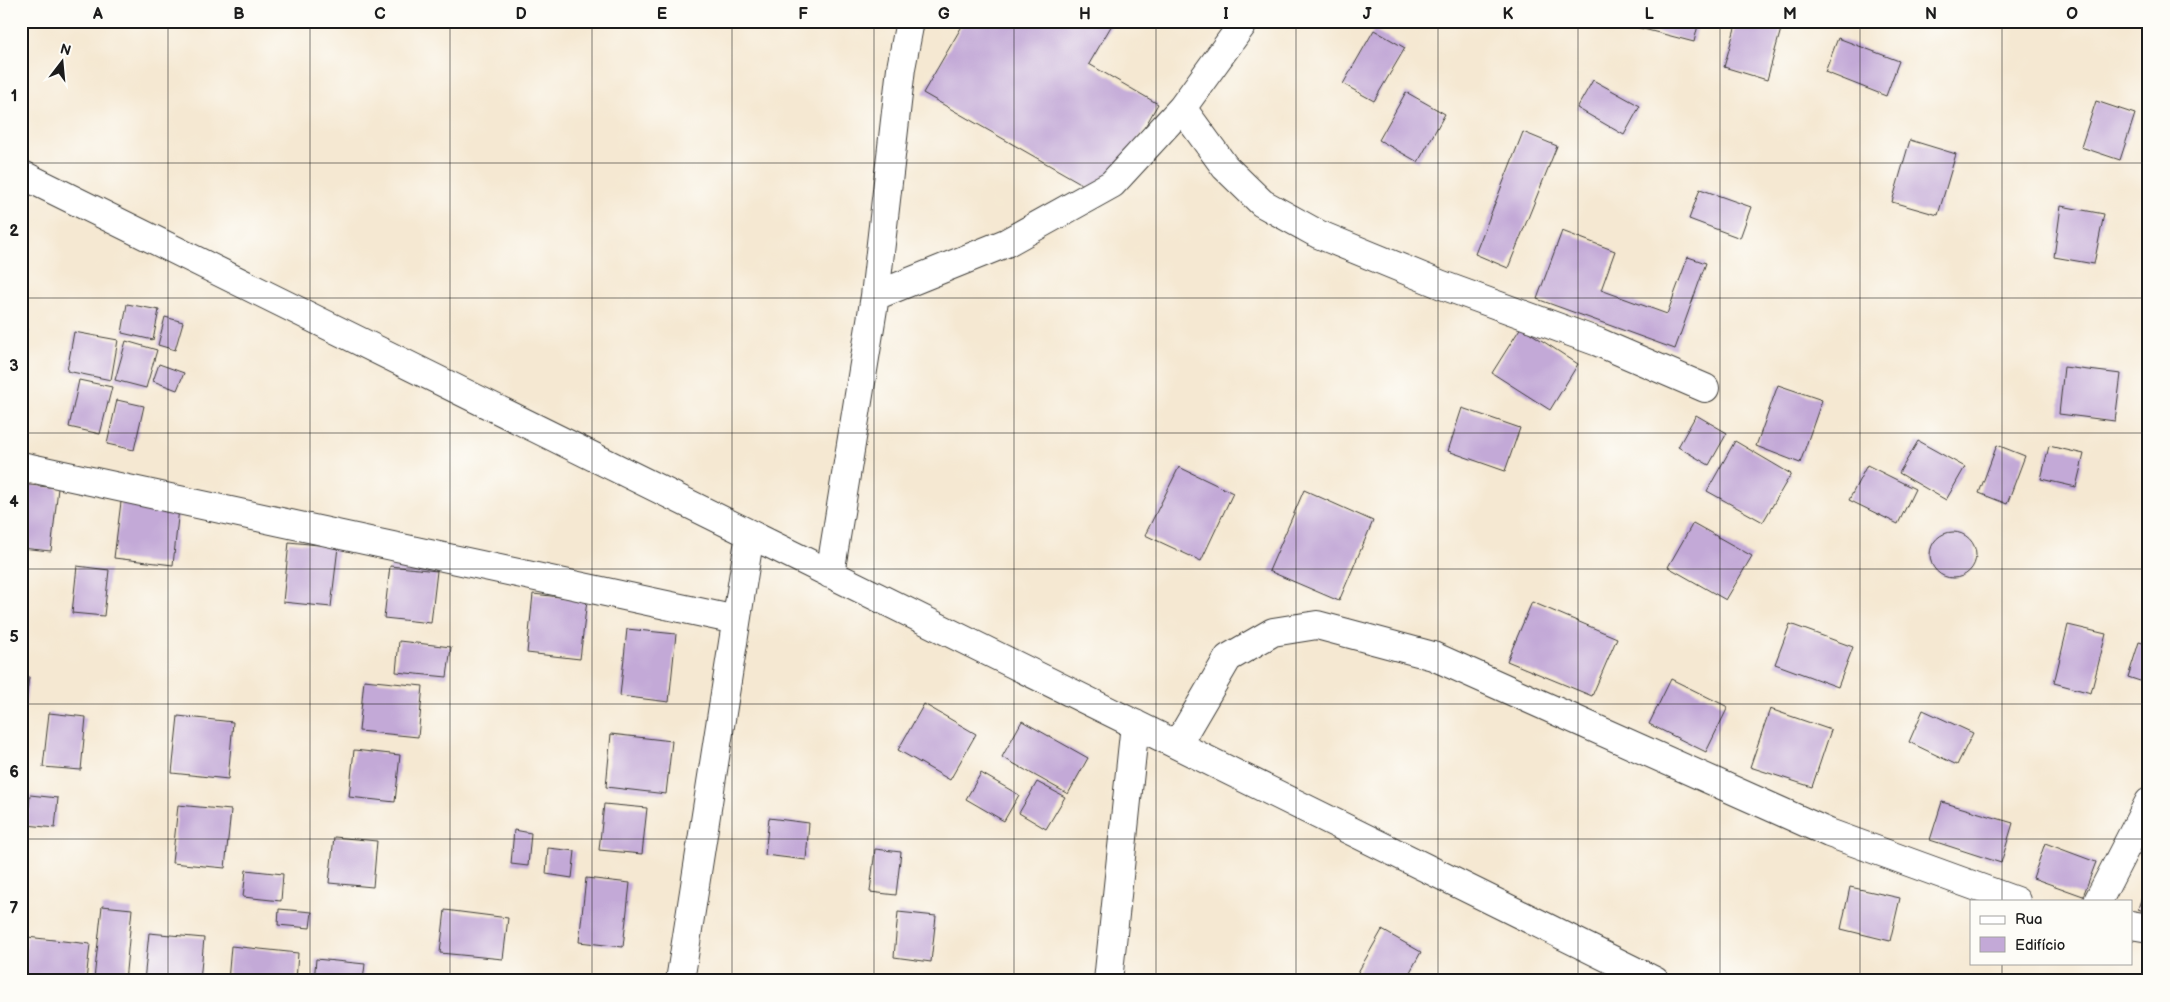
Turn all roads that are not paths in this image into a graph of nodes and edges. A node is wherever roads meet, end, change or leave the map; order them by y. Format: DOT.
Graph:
graph roads {
  1 [pos="910,21"];
  2 [pos="1245,21"];
  3 [pos="1182,108"];
  4 [pos="21,174"];
  5 [pos="875,296"];
  6 [pos="1705,388"];
  7 [pos="21,466"];
  8 [pos="750,534"];
  9 [pos="830,574"];
  10 [pos="736,620"];
  11 [pos="1135,724"];
  12 [pos="1177,745"];
  13 [pos="2149,802"];
  14 [pos="2013,900"];
  15 [pos="2099,900"];
  16 [pos="2132,925"];
  17 [pos="2149,928"];
  18 [pos="680,981"];
  19 [pos="1108,981"];
  20 [pos="1655,981"];
  1 -- 5 [label="street"];
  2 -- 3 [label="street"];
  3 -- 5 [label="street"];
  3 -- 6 [label="street"];
  4 -- 8 [label="street"];
  5 -- 9 [label="street"];
  7 -- 10 [label="street"];
  8 -- 9 [label="street"];
  8 -- 10 [label="street"];
  9 -- 11 [label="street"];
  10 -- 18 [label="street"];
  11 -- 12 [label="street"];
  11 -- 19 [label="street"];
  12 -- 14 [label="street"];
  12 -- 20 [label="street"];
  13 -- 15 [label="street"];
  16 -- 17 [label="street"];
}
